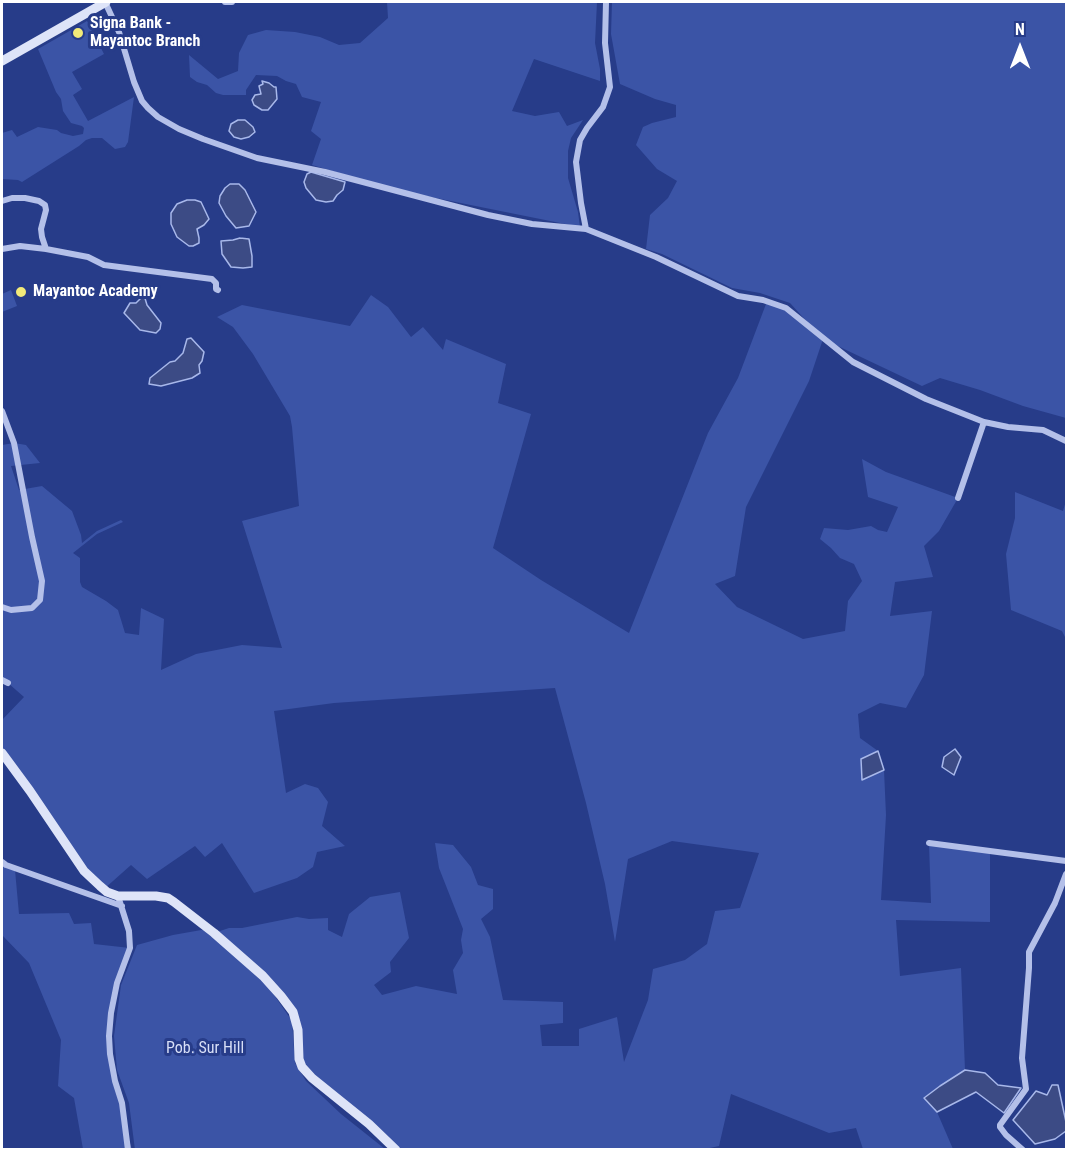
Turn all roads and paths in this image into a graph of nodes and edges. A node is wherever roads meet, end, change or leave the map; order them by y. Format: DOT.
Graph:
graph roads {
  1 [pos="105,2"];
  2 [pos="225,2"];
  3 [pos="232,2"];
  4 [pos="606,2"];
  5 [pos="2,61"];
  6 [pos="2,201"];
  7 [pos="586,229"];
  8 [pos="2,249"];
  9 [pos="46,249"];
  10 [pos="218,290"];
  11 [pos="2,411"];
  12 [pos="984,422"];
  13 [pos="1066,441"];
  14 [pos="958,498"];
  15 [pos="2,607"];
  16 [pos="2,753"];
  17 [pos="929,843"];
  18 [pos="1066,861"];
  19 [pos="2,862"];
  20 [pos="1066,874"];
  21 [pos="120,901"];
  22 [pos="128,1149"];
  23 [pos="396,1149"];
  24 [pos="1023,1149"];
  1 -- 5 [label="main road"];
  1 -- 7 [label="street"];
  2 -- 3 [label="street"];
  4 -- 7 [label="street"];
  6 -- 9 [label="street"];
  7 -- 12 [label="street"];
  8 -- 9 [label="street"];
  9 -- 10 [label="street"];
  11 -- 15 [label="street"];
  12 -- 13 [label="street"];
  12 -- 14 [label="street"];
  16 -- 21 [label="main road"];
  17 -- 18 [label="street"];
  19 -- 21 [label="street"];
  20 -- 24 [label="street"];
  21 -- 22 [label="street"];
  21 -- 23 [label="main road"];
}
